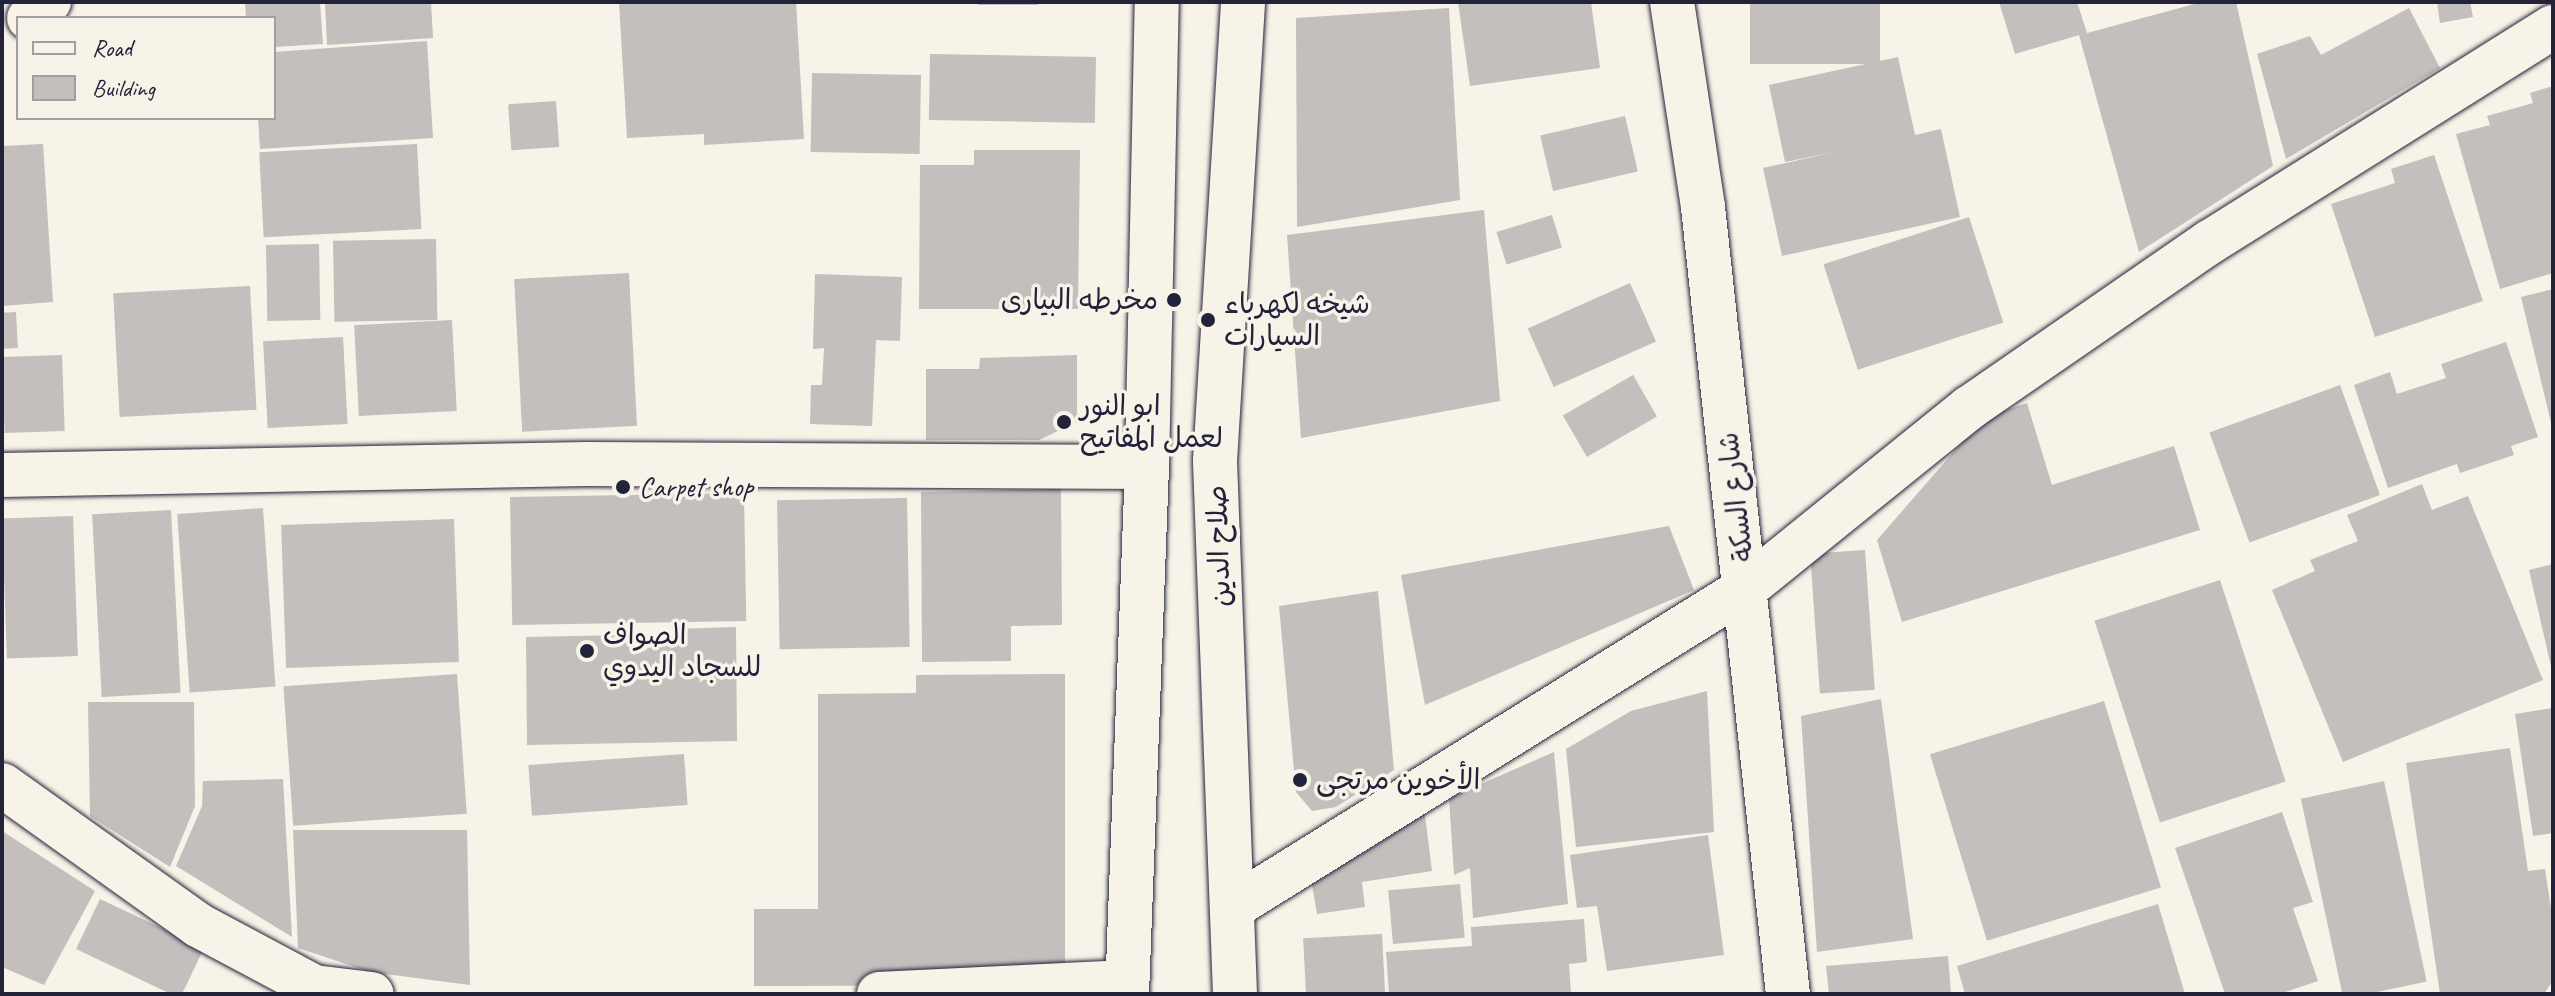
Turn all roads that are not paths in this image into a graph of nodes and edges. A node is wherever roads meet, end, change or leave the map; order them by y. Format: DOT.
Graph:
graph roads {
  1 [pos="49,2"];
  2 [pos="1157,2"];
  3 [pos="1243,2"];
  4 [pos="1672,2"];
  5 [pos="32,16"];
  6 [pos="2553,27"];
  7 [pos="1147,467"];
  8 [pos="2,475"];
  9 [pos="1746,588"];
  10 [pos="2,785"];
  11 [pos="1233,907"];
  12 [pos="1126,988"];
  13 [pos="372,994"];
  14 [pos="879,994"];
  15 [pos="1235,994"];
  16 [pos="1788,994"];
  1 -- 5 [label="main road"];
  2 -- 7 [label="main road"];
  3 -- 11 [label="main road, صلاح الدين"];
  4 -- 9 [label="main road, شارع السكة"];
  6 -- 9 [label="main road"];
  7 -- 8 [label="main road"];
  7 -- 12 [label="main road"];
  9 -- 11 [label="main road"];
  9 -- 16 [label="main road, شارع السكة"];
  10 -- 13 [label="main road"];
  11 -- 15 [label="main road, صلاح الدين"];
  12 -- 14 [label="main road"];
}
